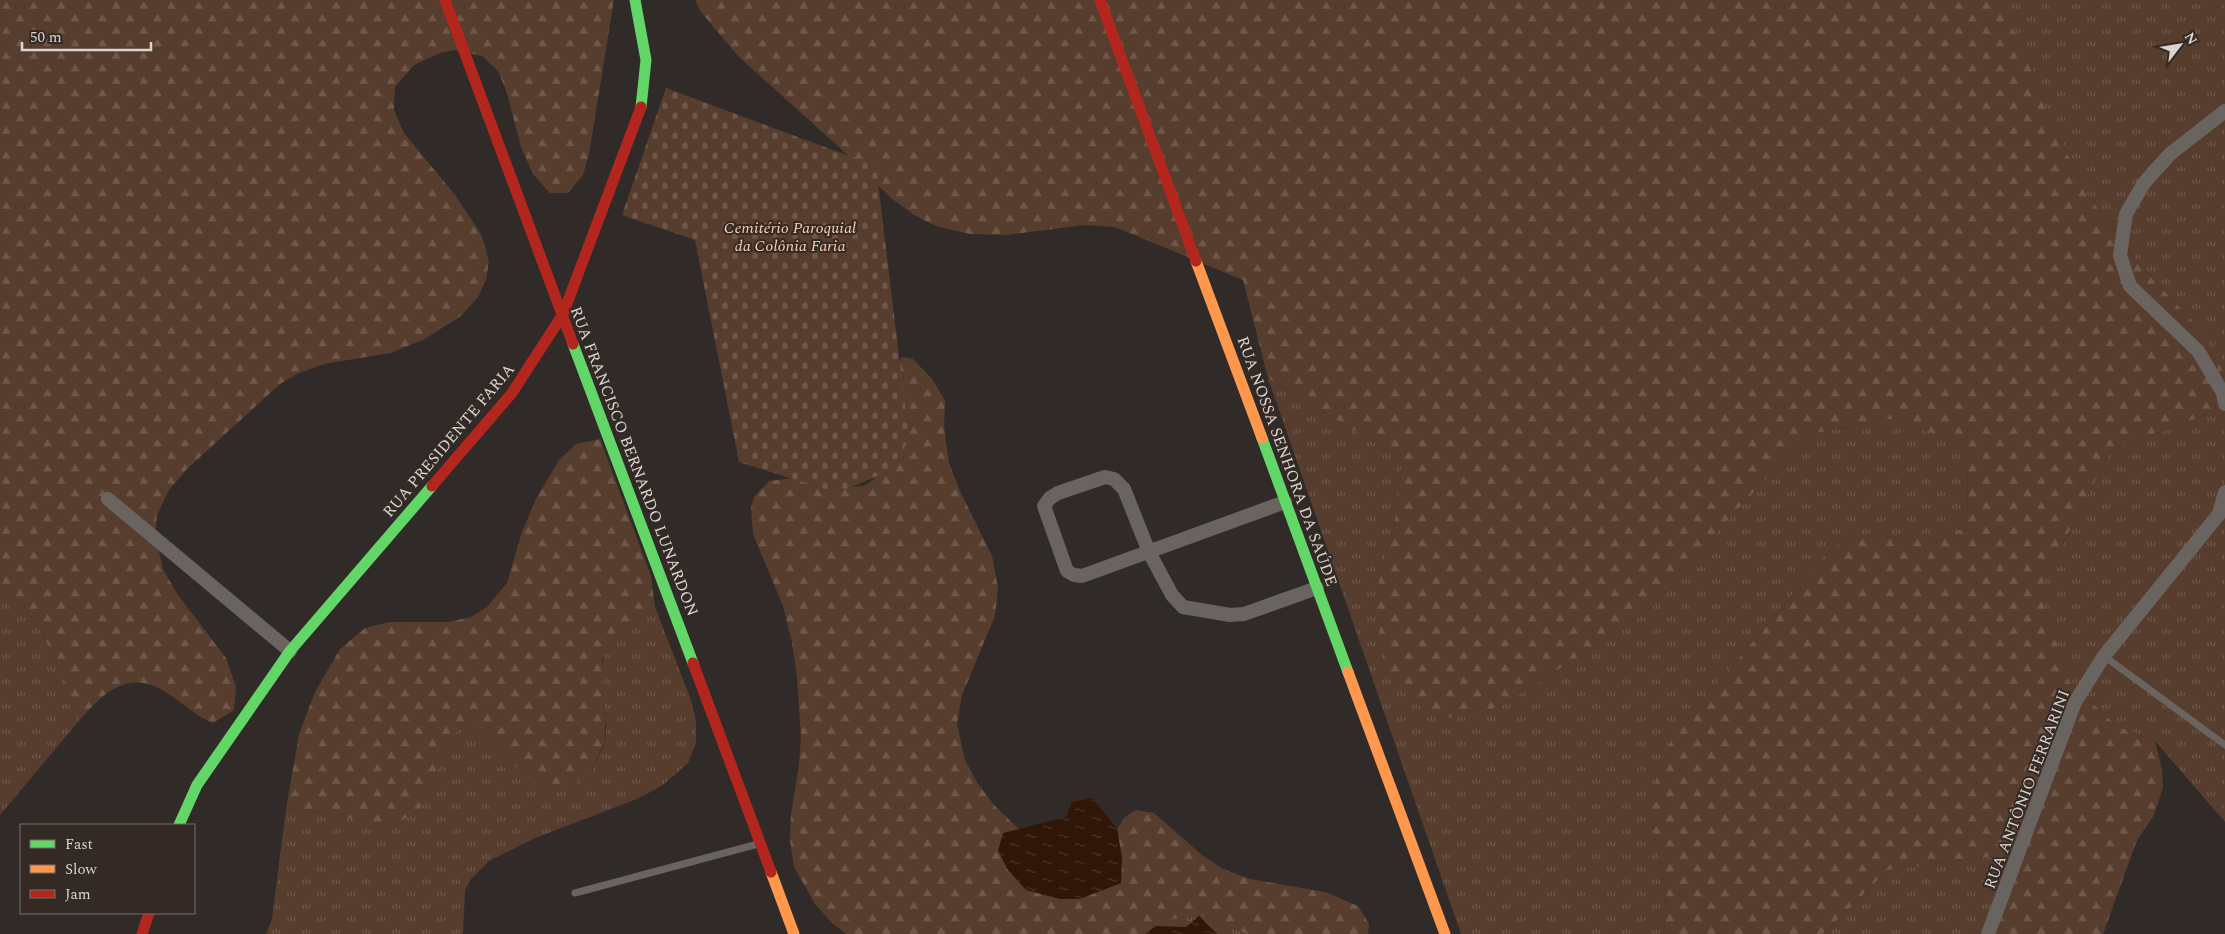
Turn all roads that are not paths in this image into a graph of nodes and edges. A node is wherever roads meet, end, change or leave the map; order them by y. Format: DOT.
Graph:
graph roads {
  1 [pos="445,0"];
  2 [pos="635,0"];
  3 [pos="1100,0"];
  4 [pos="2225,111"];
  5 [pos="563,314"];
  6 [pos="2225,404"];
  7 [pos="2225,492"];
  8 [pos="108,499"];
  9 [pos="1285,502"];
  10 [pos="1149,552"];
  11 [pos="1317,588"];
  12 [pos="290,651"];
  13 [pos="2104,656"];
  14 [pos="2225,745"];
  15 [pos="180,824"];
  16 [pos="761,844"];
  17 [pos="575,893"];
  18 [pos="150,914"];
  19 [pos="142,934"];
  20 [pos="794,934"];
  21 [pos="1445,934"];
  22 [pos="1988,934"];
  1 -- 5 [label="street, RUA FRANCISCO BERNARDO LUNARDON"];
  2 -- 5 [label="street, RUA PRESIDENTE FARIA"];
  3 -- 9 [label="street, RUA NOSSA SENHORA DA SAÚDE"];
  4 -- 6 [label="street"];
  5 -- 12 [label="street, RUA PRESIDENTE FARIA"];
  5 -- 16 [label="street, RUA FRANCISCO BERNARDO LUNARDON"];
  7 -- 13 [label="street, RUA ANTÔNIO FERRARINI"];
  8 -- 12 [label="street"];
  9 -- 10 [label="street"];
  9 -- 11 [label="street, RUA NOSSA SENHORA DA SAÚDE"];
  10 -- 10 [label="street"];
  10 -- 11 [label="street"];
  11 -- 21 [label="street, RUA NOSSA SENHORA DA SAÚDE"];
  12 -- 15 [label="street, RUA PRESIDENTE FARIA"];
  13 -- 14 [label="lane"];
  13 -- 22 [label="street, RUA ANTÔNIO FERRARINI"];
  16 -- 17 [label="lane"];
  16 -- 20 [label="street, RUA FRANCISCO BERNARDO LUNARDON"];
  18 -- 19 [label="street"];
}
